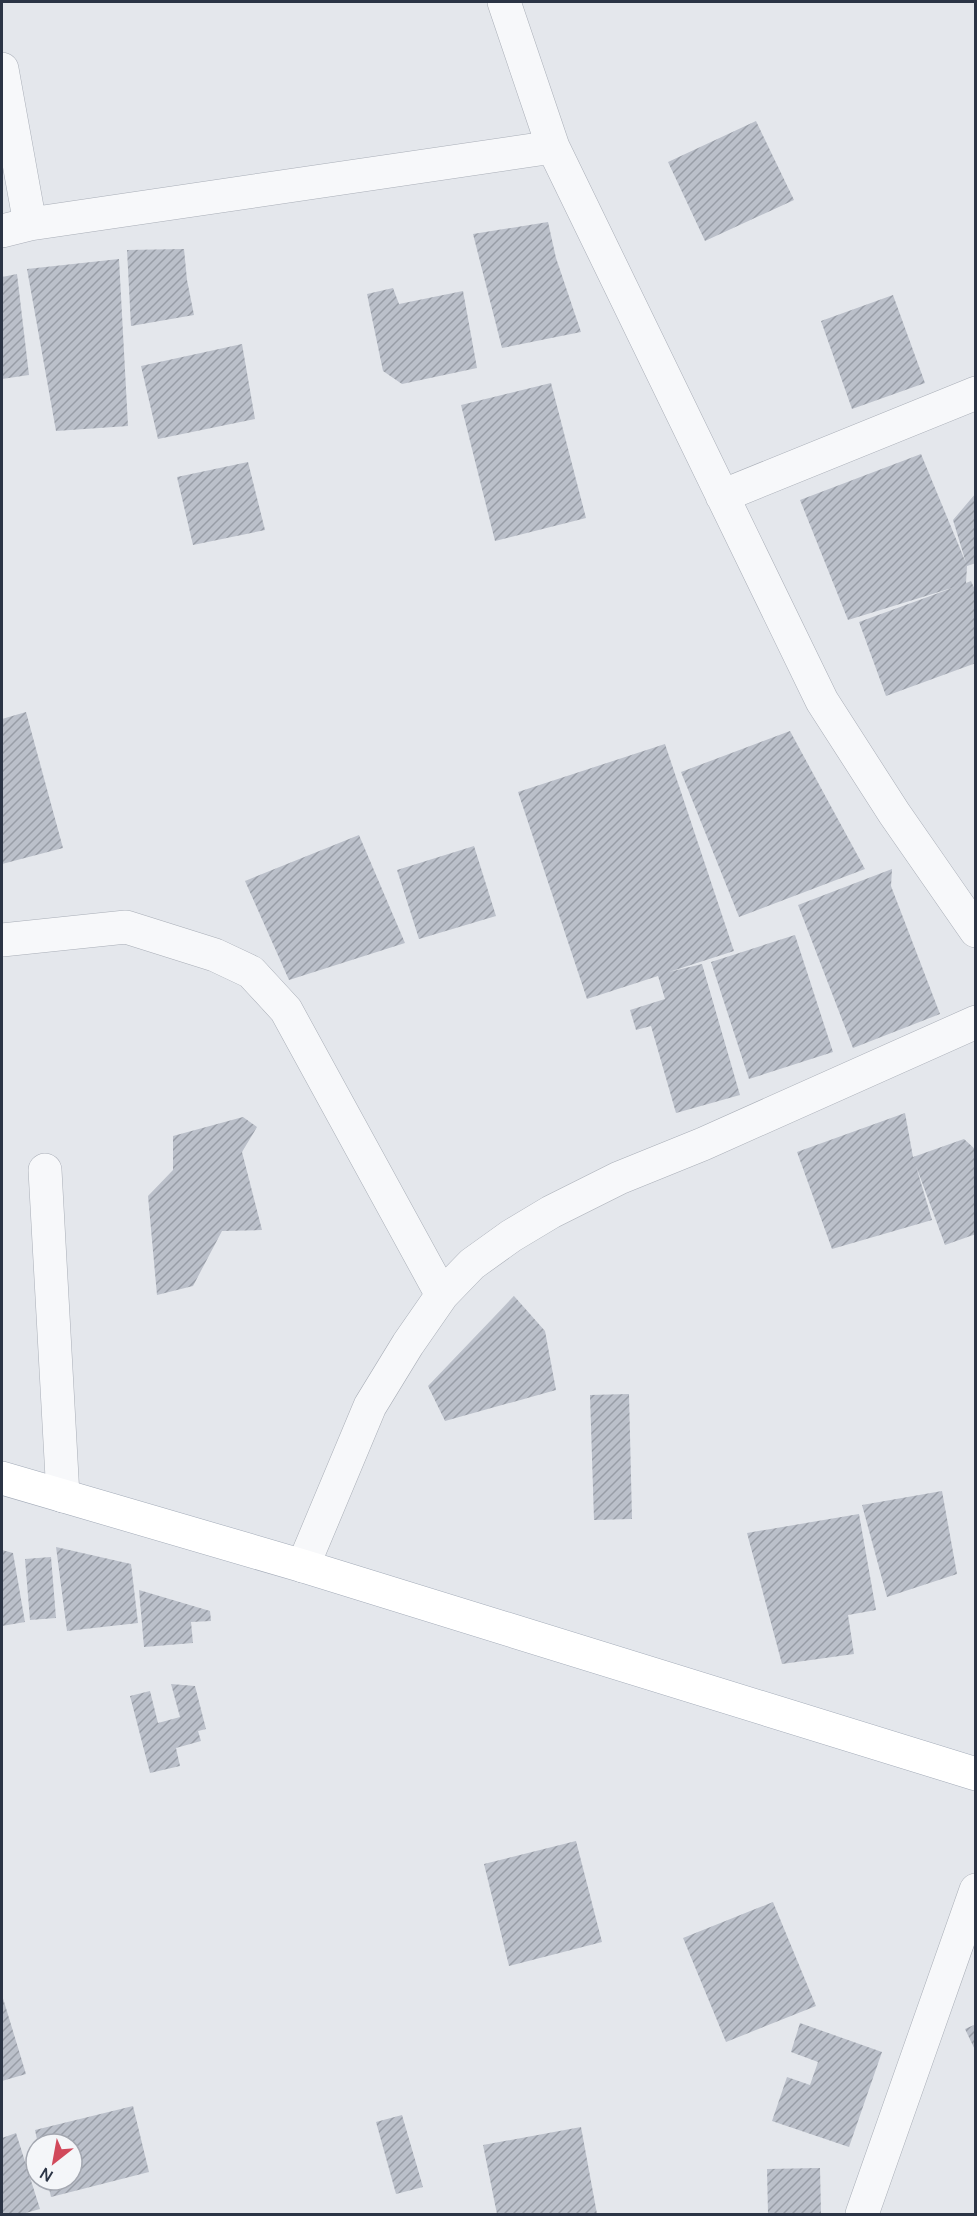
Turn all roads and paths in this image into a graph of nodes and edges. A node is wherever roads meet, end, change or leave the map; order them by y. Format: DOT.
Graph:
graph roads {
  1 [pos="504,2"];
  2 [pos="2,69"];
  3 [pos="553,147"];
  4 [pos="16,227"];
  5 [pos="975,393"];
  6 [pos="722,496"];
  7 [pos="975,931"];
  8 [pos="2,940"];
  9 [pos="975,1022"];
  10 [pos="45,1170"];
  11 [pos="442,1295"];
  12 [pos="2,1478"];
  13 [pos="63,1496"];
  14 [pos="303,1566"];
  15 [pos="975,1774"];
  16 [pos="975,1890"];
  17 [pos="862,2214"];
  1 -- 3 [label="street"];
  2 -- 4 [label="street"];
  3 -- 4 [label="street"];
  3 -- 6 [label="street"];
  5 -- 6 [label="street"];
  6 -- 7 [label="street"];
  8 -- 11 [label="street"];
  9 -- 11 [label="street"];
  10 -- 13 [label="street"];
  11 -- 14 [label="street"];
  12 -- 13 [label="main road"];
  13 -- 14 [label="main road"];
  14 -- 15 [label="main road"];
  16 -- 17 [label="street"];
}
